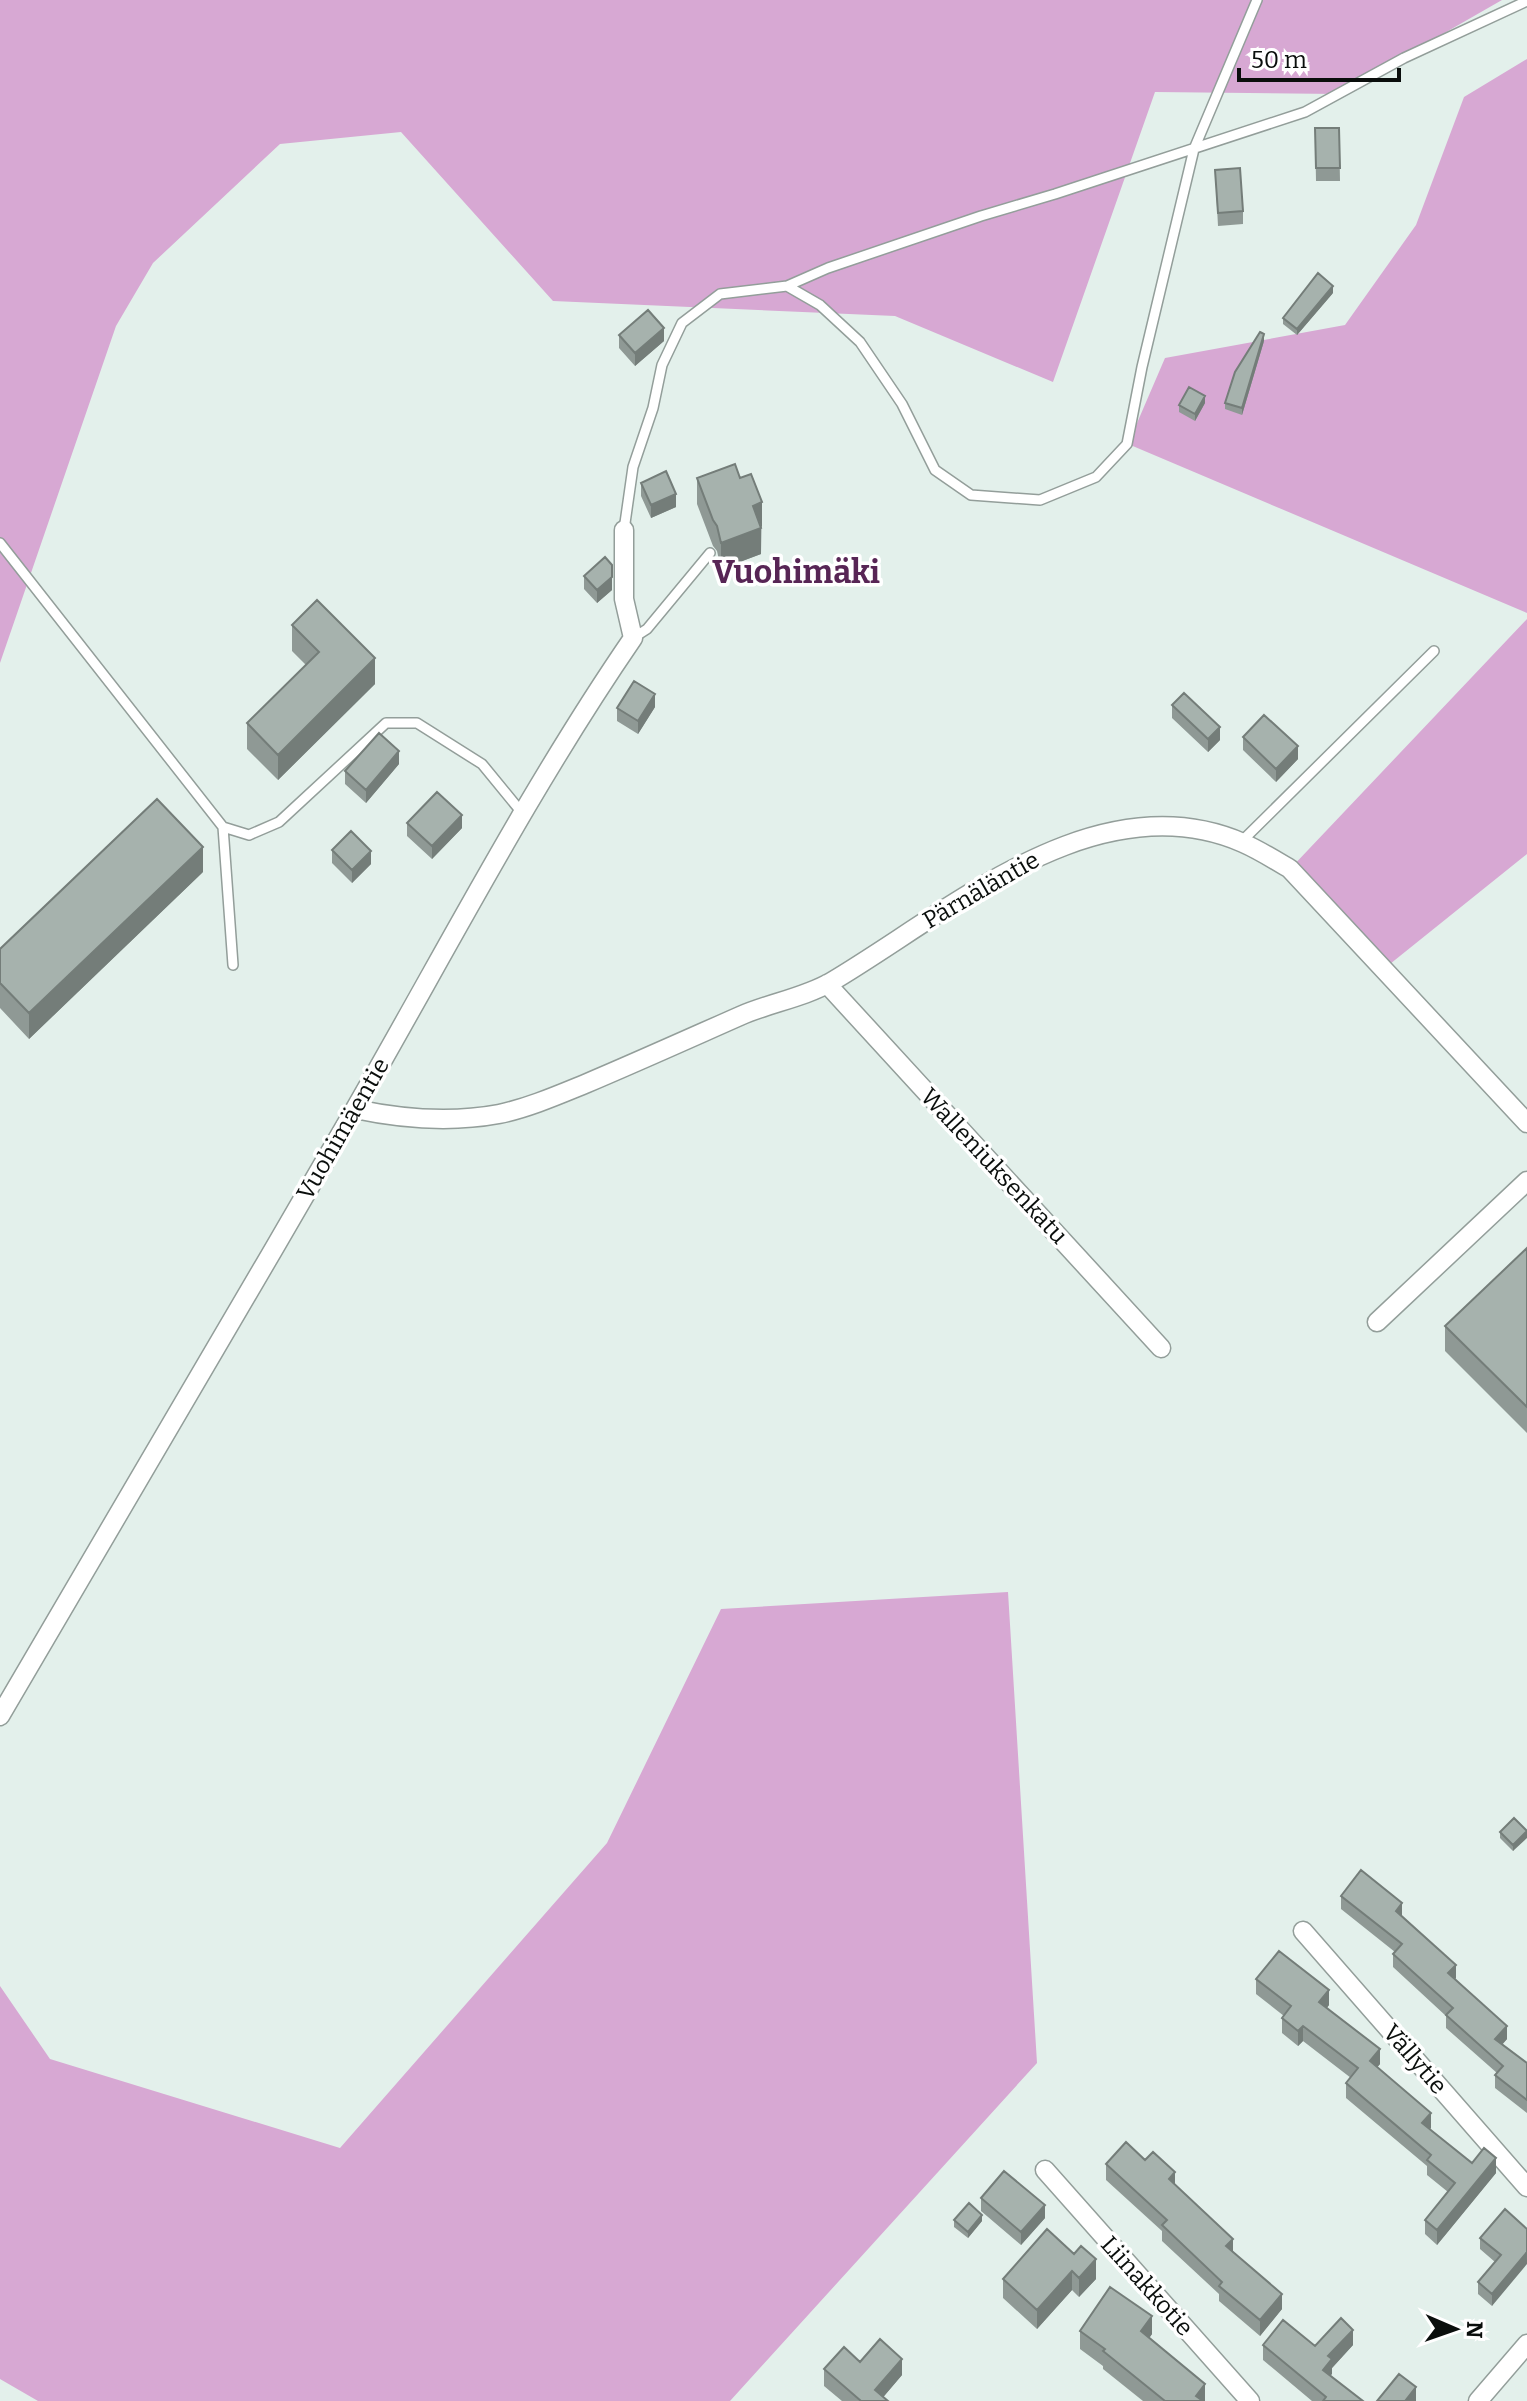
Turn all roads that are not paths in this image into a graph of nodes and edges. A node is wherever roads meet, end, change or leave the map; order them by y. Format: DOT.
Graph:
graph roads {
  1 [pos="1257,0"];
  2 [pos="1527,1"];
  3 [pos="1194,149"];
  4 [pos="787,286"];
  5 [pos="624,530"];
  6 [pos="0,543"];
  7 [pos="710,553"];
  8 [pos="633,638"];
  9 [pos="1434,651"];
  10 [pos="523,814"];
  11 [pos="223,827"];
  12 [pos="1241,842"];
  13 [pos="233,965"];
  14 [pos="827,984"];
  15 [pos="355,1109"];
  16 [pos="1527,1123"];
  17 [pos="1527,1181"];
  18 [pos="1377,1322"];
  19 [pos="1161,1348"];
  20 [pos="0,1716"];
  21 [pos="1303,1931"];
  22 [pos="1045,2170"];
  23 [pos="1527,2187"];
  24 [pos="1527,2344"];
  25 [pos="1250,2401"];
  26 [pos="1478,2401"];
  1 -- 3 [label="lane"];
  2 -- 3 [label="lane"];
  3 -- 4 [label="lane"];
  3 -- 4 [label="lane"];
  4 -- 5 [label="lane"];
  5 -- 8 [label="street"];
  6 -- 11 [label="lane"];
  7 -- 8 [label="lane"];
  8 -- 10 [label="street, Vuohimäentie"];
  9 -- 12 [label="lane"];
  10 -- 11 [label="lane"];
  10 -- 15 [label="street, Vuohimäentie"];
  11 -- 13 [label="lane"];
  12 -- 14 [label="street, Pärnäläntie"];
  12 -- 16 [label="street, Pärnäläntie"];
  14 -- 15 [label="street, Pärnäläntie"];
  14 -- 19 [label="street, Walleniuksenkatu"];
  15 -- 20 [label="street, Vuohimäentie"];
  17 -- 18 [label="street"];
  21 -- 23 [label="street, Vällytie"];
  22 -- 25 [label="street, Liinakkotie"];
  24 -- 26 [label="street"];
}
